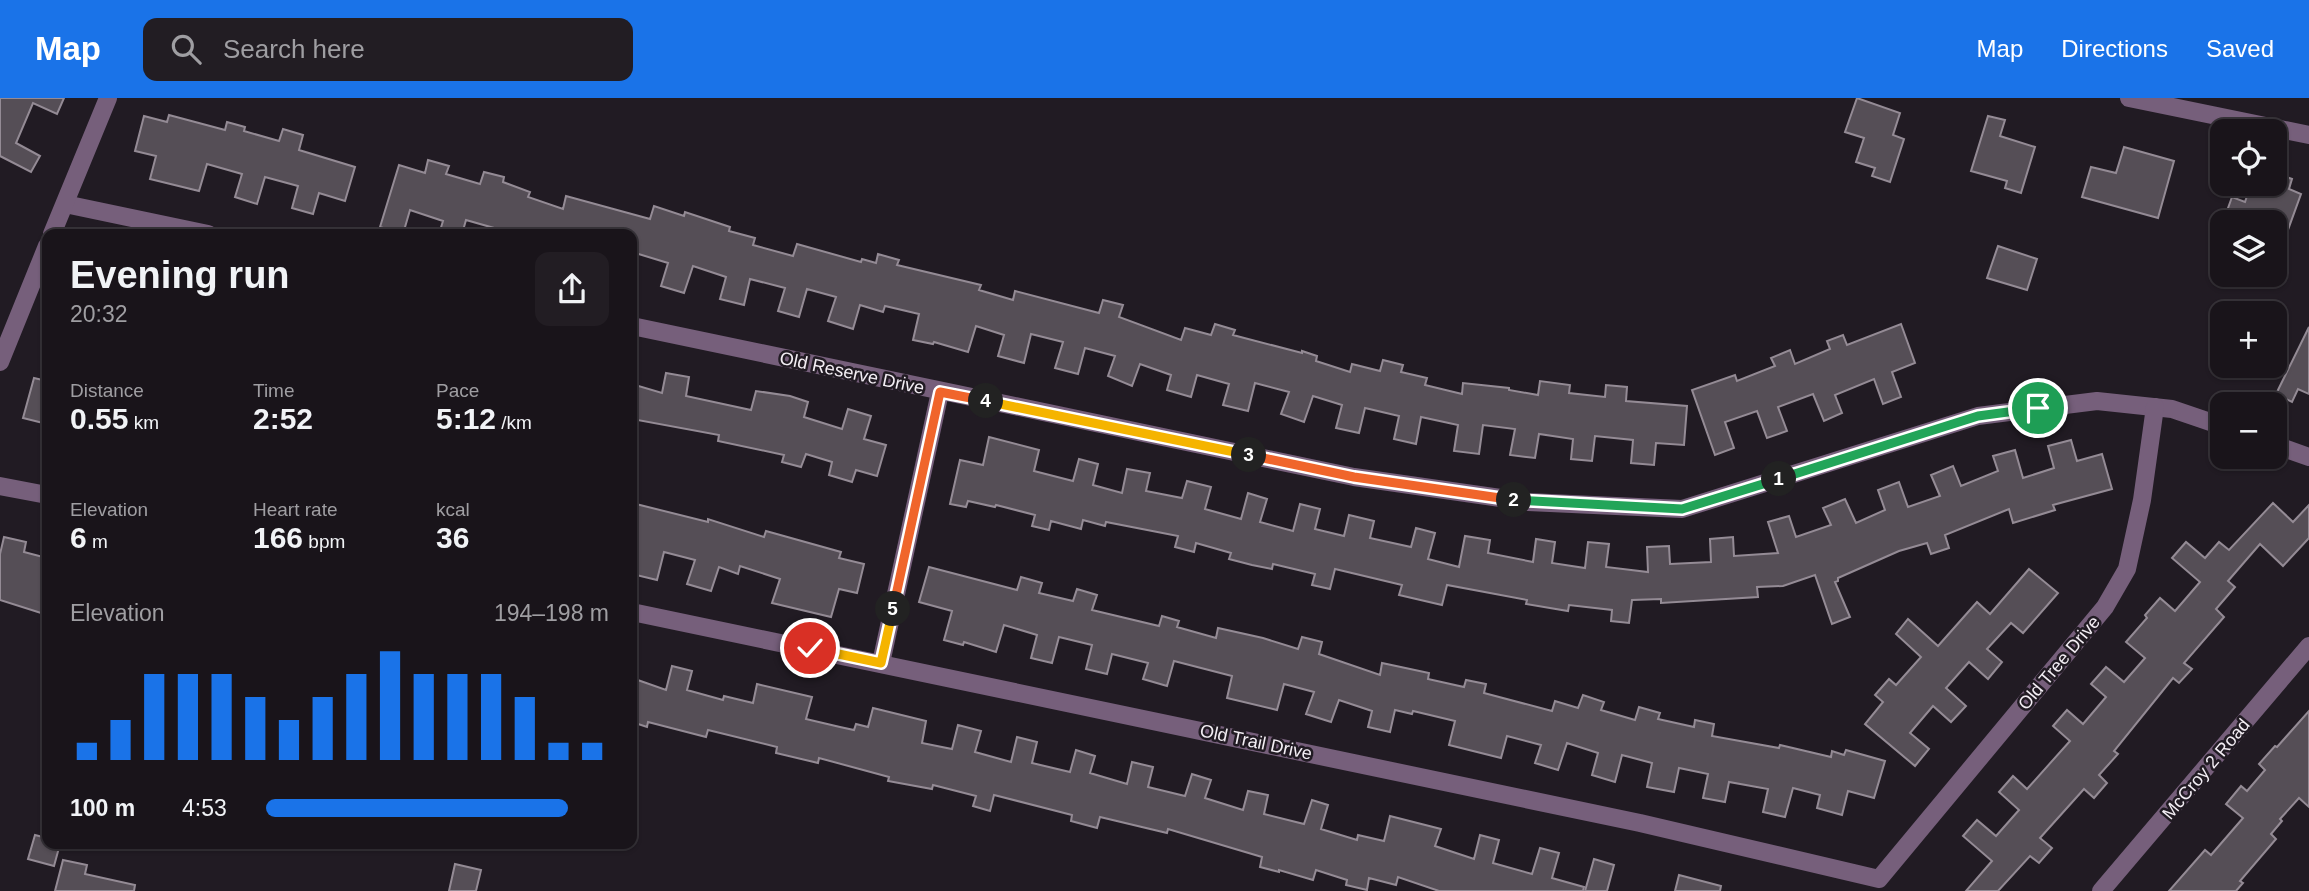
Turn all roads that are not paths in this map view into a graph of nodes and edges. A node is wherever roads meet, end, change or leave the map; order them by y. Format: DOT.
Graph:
graph roads {
  1 [pos="108,98"];
  2 [pos="2129,98"];
  3 [pos="2309,135"];
  4 [pos="65,204"];
  5 [pos="54,229"];
  6 [pos="184,229"];
  7 [pos="42,258"];
  8 [pos="637,327"];
  9 [pos="0,362"];
  10 [pos="940,392"];
  11 [pos="2155,407"];
  12 [pos="2210,422"];
  13 [pos="2287,449"];
  14 [pos="2309,457"];
  15 [pos="0,486"];
  16 [pos="42,494"];
  17 [pos="637,613"];
  18 [pos="2309,646"];
  19 [pos="881,663"];
  20 [pos="1879,880"];
  21 [pos="2101,891"];
  1 -- 4 [label="street"];
  2 -- 3 [label="street"];
  4 -- 5 [label="street"];
  4 -- 6 [label="street"];
  7 -- 9 [label="street"];
  8 -- 10 [label="street, Old Reserve Drive"];
  10 -- 11 [label="street, Old Reserve Drive"];
  10 -- 19 [label="street"];
  11 -- 12 [label="street, Old Reserve Drive"];
  11 -- 20 [label="street, Old Tree Drive"];
  13 -- 14 [label="street"];
  15 -- 16 [label="street"];
  17 -- 19 [label="street, Old Trail Drive"];
  18 -- 21 [label="street, McCroy 2 Road"];
  19 -- 20 [label="street, Old Trail Drive"];
}
